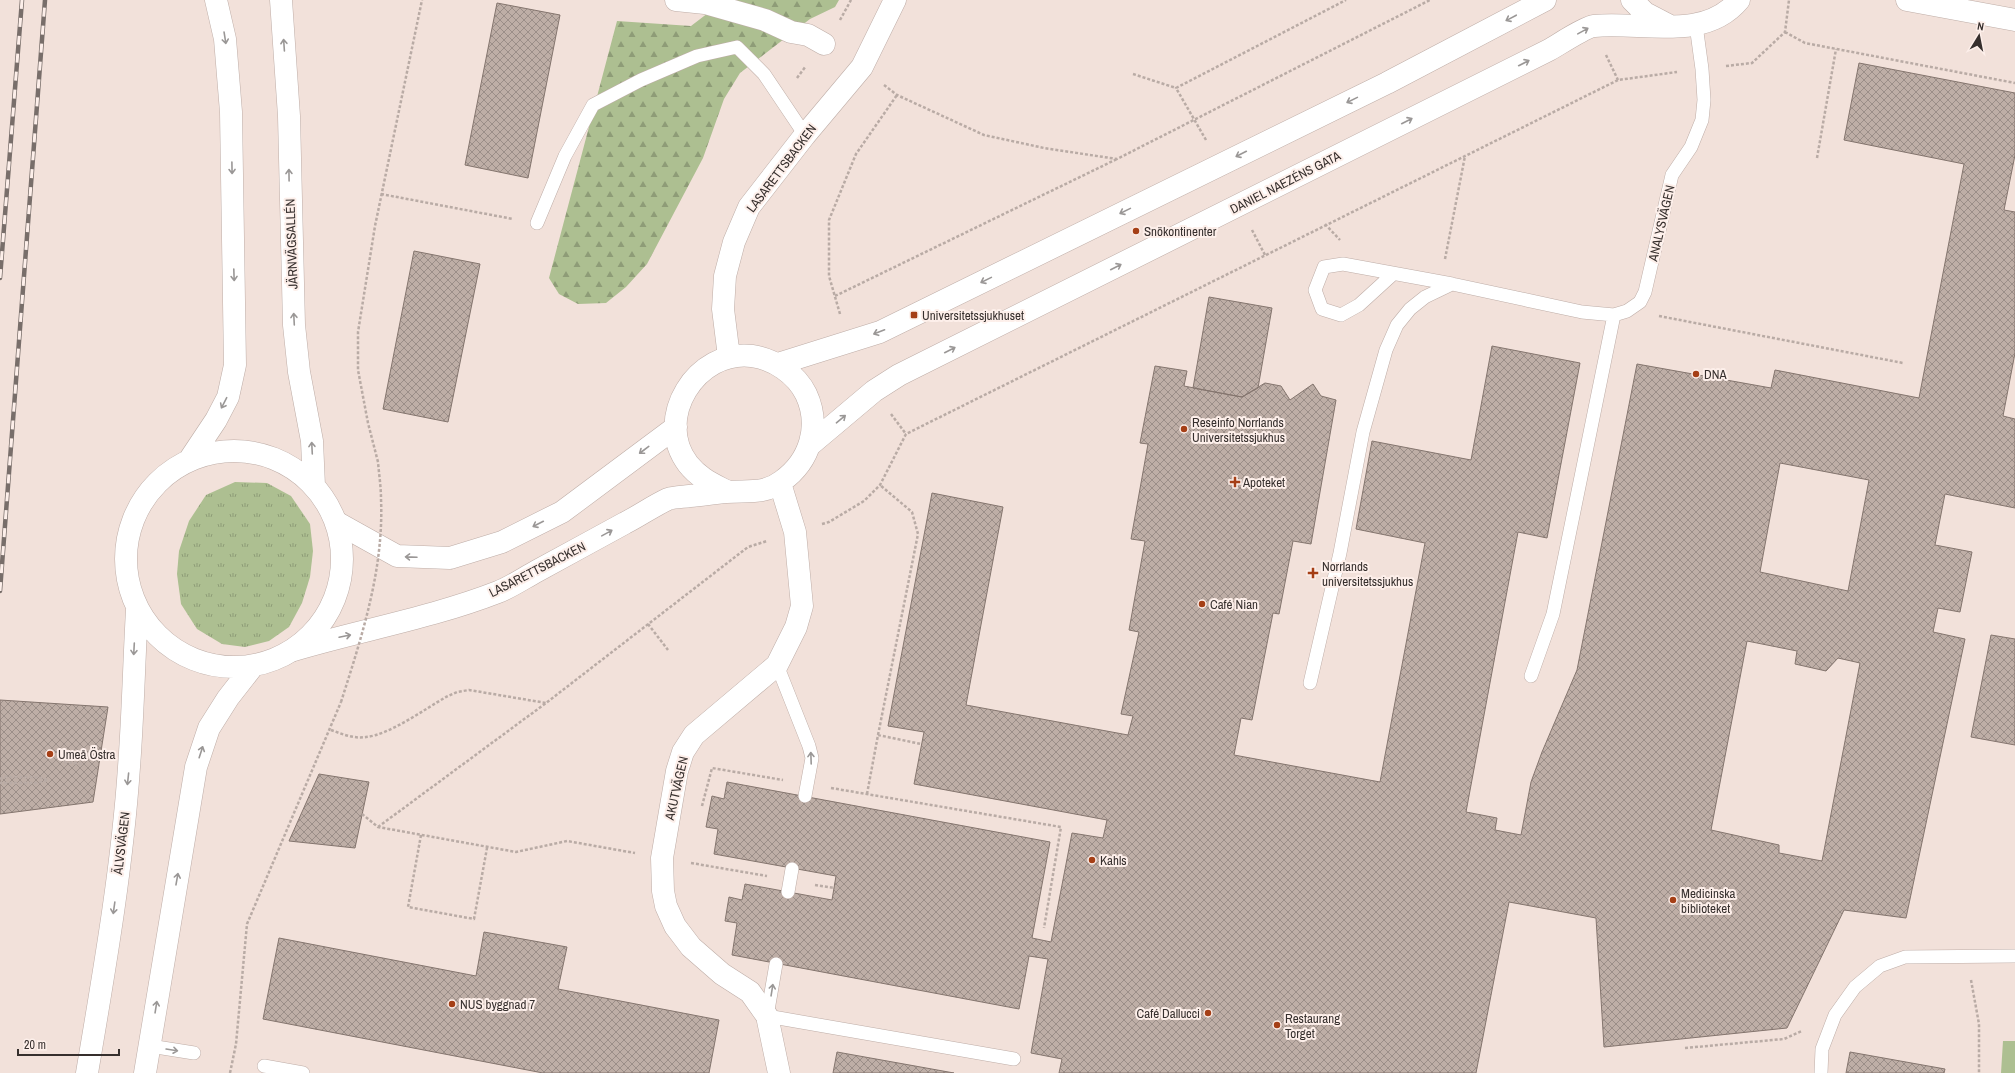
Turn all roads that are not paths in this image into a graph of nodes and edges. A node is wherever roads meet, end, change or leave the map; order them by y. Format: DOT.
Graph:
graph roads {
  1 [pos="216,0"];
  2 [pos="281,0"];
  3 [pos="676,0"];
  4 [pos="895,0"];
  5 [pos="1545,0"];
  6 [pos="1632,0"];
  7 [pos="1739,0"];
  8 [pos="1907,0"];
  9 [pos="2015,20"];
  10 [pos="1696,25"];
  11 [pos="1671,26"];
  12 [pos="824,44"];
  13 [pos="805,135"];
  14 [pos="537,223"];
  15 [pos="1393,274"];
  16 [pos="1452,284"];
  17 [pos="1614,315"];
  18 [pos="729,357"];
  19 [pos="778,364"];
  20 [pos="676,426"];
  21 [pos="811,444"];
  22 [pos="190,459"];
  23 [pos="780,483"];
  24 [pos="314,486"];
  25 [pos="728,492"];
  26 [pos="336,522"];
  27 [pos="136,610"];
  28 [pos="294,650"];
  29 [pos="253,666"];
  30 [pos="777,666"];
  31 [pos="1531,676"];
  32 [pos="1310,682"];
  33 [pos="806,790"];
  34 [pos="792,869"];
  35 [pos="788,892"];
  36 [pos="2015,956"];
  37 [pos="776,964"];
  38 [pos="767,1016"];
  39 [pos="150,1046"];
  40 [pos="194,1053"];
  41 [pos="1014,1059"];
  42 [pos="264,1066"];
  43 [pos="87,1073"];
  44 [pos="146,1073"];
  45 [pos="303,1073"];
  46 [pos="779,1073"];
  47 [pos="1821,1073"];
  1 -- 22 [label="street, one-way"];
  24 -- 2 [label="street, JÄRNVÄGSALLÉN, one-way"];
  3 -- 12 [label="street"];
  4 -- 13 [label="street, LASARETTSBACKEN"];
  5 -- 19 [label="street, one-way"];
  6 -- 11 [label="street"];
  7 -- 10 [label="street, DANIEL NAEZÉNS GATA"];
  8 -- 9 [label="street"];
  10 -- 11 [label="street, DANIEL NAEZÉNS GATA"];
  10 -- 17 [label="lane, ANALYSVÄGEN"];
  21 -- 11 [label="street, DANIEL NAEZÉNS GATA, one-way"];
  13 -- 14 [label="lane"];
  13 -- 18 [label="street, LASARETTSBACKEN"];
  15 -- 15 [label="lane"];
  15 -- 16 [label="lane"];
  16 -- 17 [label="lane"];
  16 -- 32 [label="lane"];
  17 -- 31 [label="lane"];
  18 -- 19 [label="street, LASARETTSBACKEN"];
  18 -- 20 [label="street, LASARETTSBACKEN"];
  19 -- 21 [label="street, LASARETTSBACKEN"];
  20 -- 25 [label="street, LASARETTSBACKEN"];
  20 -- 26 [label="street, one-way"];
  21 -- 23 [label="street, LASARETTSBACKEN"];
  22 -- 24 [label="street"];
  22 -- 27 [label="street"];
  23 -- 25 [label="street, LASARETTSBACKEN"];
  23 -- 30 [label="street, AKUTVÄGEN"];
  24 -- 26 [label="street"];
  28 -- 25 [label="street, LASARETTSBACKEN, one-way"];
  26 -- 28 [label="street"];
  27 -- 29 [label="street"];
  27 -- 43 [label="street, ÄLVSVÄGEN, one-way"];
  28 -- 29 [label="street"];
  39 -- 29 [label="street, one-way"];
  33 -- 30 [label="lane, one-way"];
  30 -- 38 [label="street, AKUTVÄGEN"];
  34 -- 35 [label="lane"];
  36 -- 47 [label="lane"];
  38 -- 37 [label="lane, one-way"];
  38 -- 41 [label="lane"];
  38 -- 46 [label="street, AKUTVÄGEN"];
  39 -- 40 [label="lane, one-way"];
  39 -- 44 [label="street"];
  42 -- 45 [label="lane"];
}
